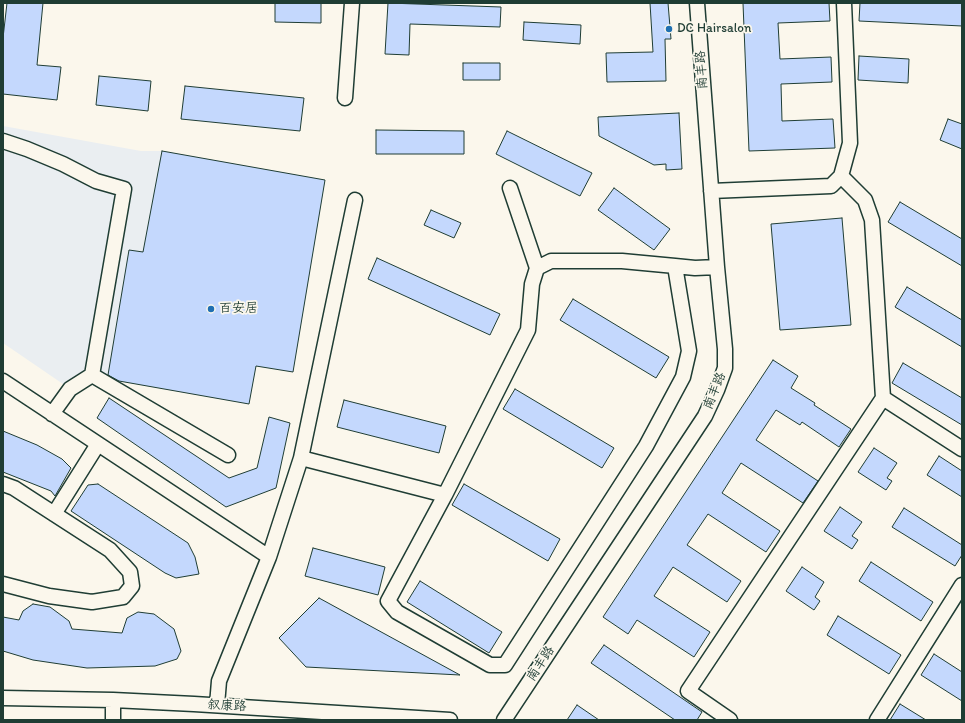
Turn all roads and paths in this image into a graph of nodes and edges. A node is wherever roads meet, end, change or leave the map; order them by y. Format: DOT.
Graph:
graph roads {
  1 [pos="352,3"];
  2 [pos="697,3"];
  3 [pos="844,3"];
  4 [pos="345,98"];
  5 [pos="3,141"];
  6 [pos="841,176"];
  7 [pos="510,188"];
  8 [pos="711,191"];
  9 [pos="355,200"];
  10 [pos="675,266"];
  11 [pos="717,267"];
  12 [pos="537,268"];
  13 [pos="92,375"];
  14 [pos="3,381"];
  15 [pos="883,398"];
  16 [pos="52,414"];
  17 [pos="98,444"];
  18 [pos="962,449"];
  19 [pos="228,455"];
  20 [pos="301,458"];
  21 [pos="3,484"];
  22 [pos="445,495"];
  23 [pos="54,514"];
  24 [pos="269,556"];
  25 [pos="3,584"];
  26 [pos="962,585"];
  27 [pos="3,698"];
  28 [pos="113,700"];
  29 [pos="217,705"];
  30 [pos="113,720"];
  31 [pos="450,720"];
  32 [pos="504,720"];
  33 [pos="730,720"];
  34 [pos="877,720"];
  1 -- 4 [label="street"];
  2 -- 8 [label="street, 南丰路"];
  3 -- 6 [label="street"];
  5 -- 13 [label="street"];
  6 -- 8 [label="street"];
  6 -- 15 [label="street"];
  7 -- 12 [label="street"];
  8 -- 11 [label="street, 南丰路"];
  9 -- 20 [label="street"];
  10 -- 11 [label="street"];
  10 -- 12 [label="street"];
  10 -- 22 [label="street"];
  11 -- 32 [label="street, 南丰路"];
  12 -- 22 [label="street"];
  13 -- 16 [label="street"];
  13 -- 19 [label="street"];
  14 -- 16 [label="street"];
  15 -- 18 [label="street"];
  15 -- 33 [label="street"];
  16 -- 17 [label="street"];
  17 -- 23 [label="street"];
  17 -- 24 [label="street"];
  20 -- 22 [label="street"];
  20 -- 24 [label="street"];
  21 -- 23 [label="street"];
  23 -- 25 [label="street"];
  24 -- 29 [label="street"];
  26 -- 34 [label="street"];
  27 -- 28 [label="street, 叙康路"];
  28 -- 29 [label="street, 叙康路"];
  28 -- 30 [label="street"];
  29 -- 31 [label="street, 叙康路"];
}
